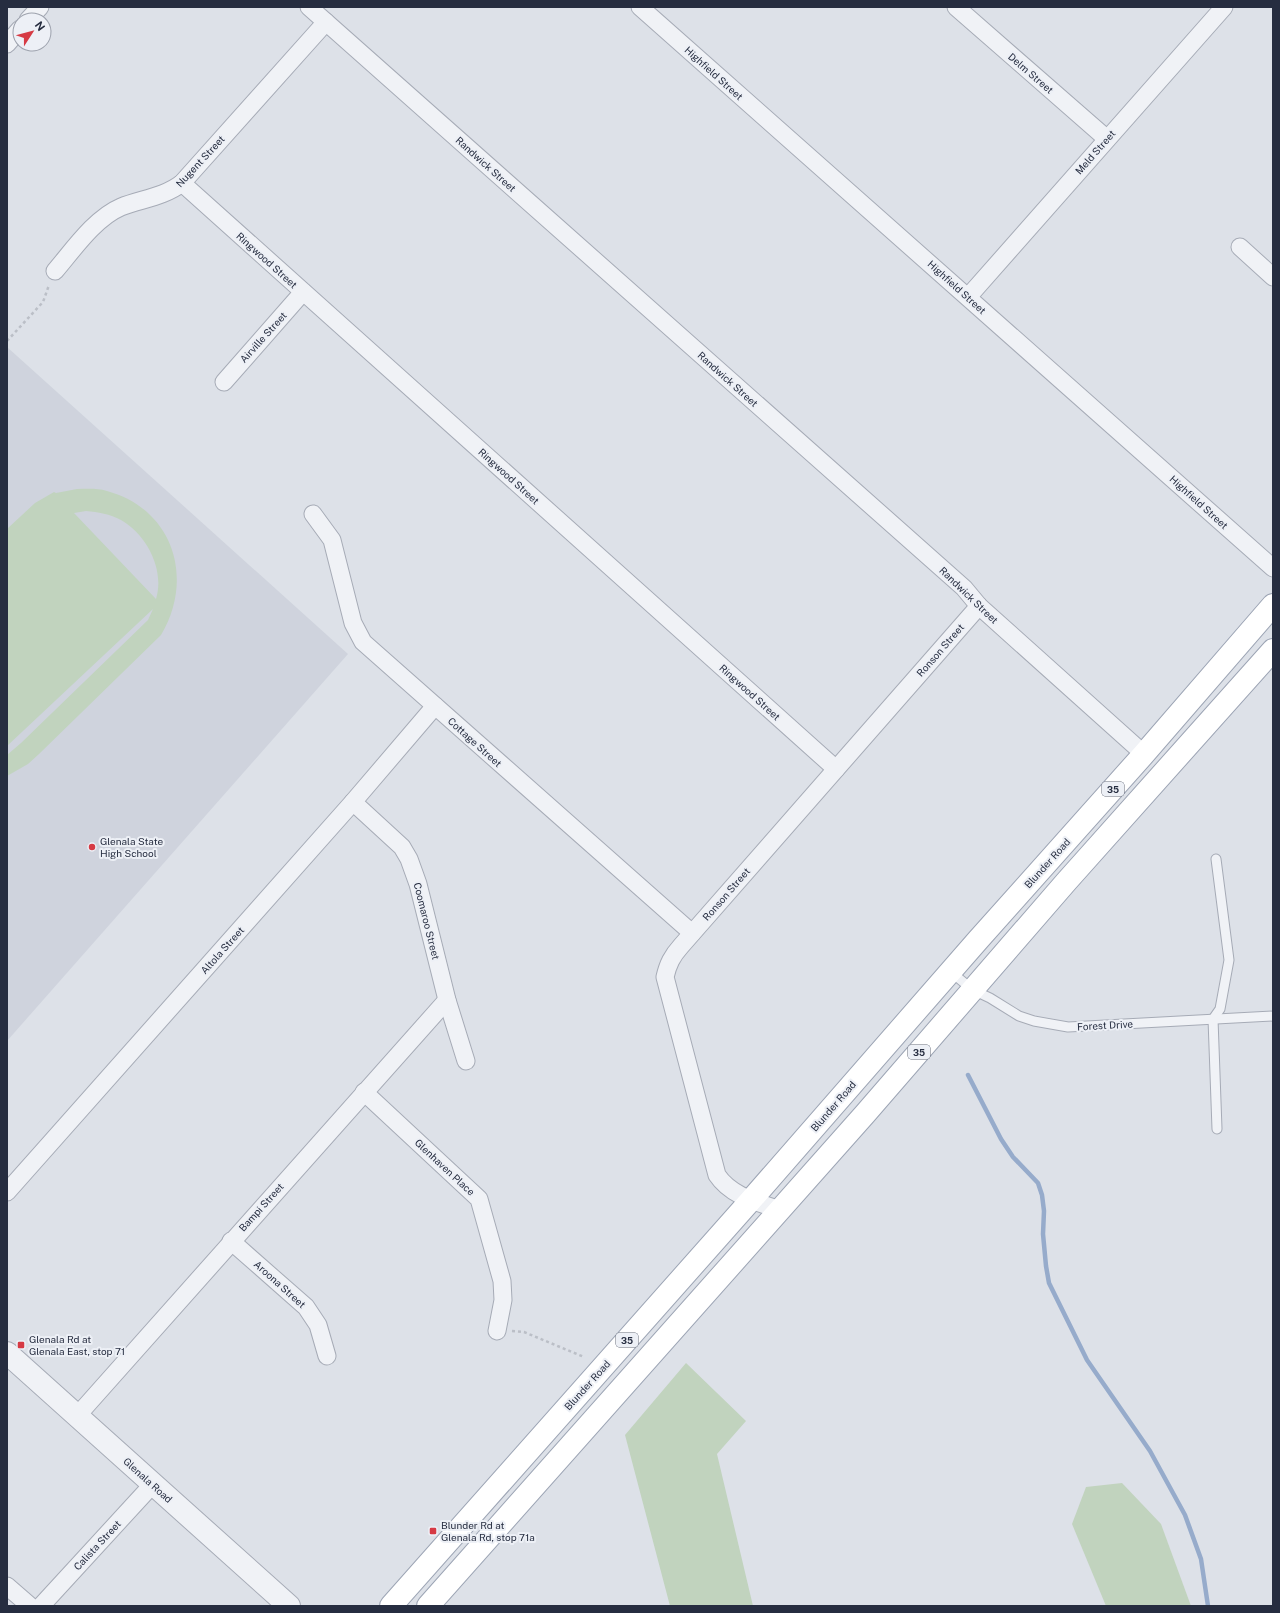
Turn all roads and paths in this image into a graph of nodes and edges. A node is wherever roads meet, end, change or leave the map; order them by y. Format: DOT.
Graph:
graph roads {
  1 [pos="309,7"];
  2 [pos="640,7"];
  3 [pos="956,7"];
  4 [pos="1224,7"];
  5 [pos="326,22"];
  6 [pos="1107,139"];
  7 [pos="182,184"];
  8 [pos="1240,247"];
  9 [pos="55,271"];
  10 [pos="1273,277"];
  11 [pos="303,292"];
  12 [pos="968,297"];
  13 [pos="7,341"];
  14 [pos="224,382"];
  15 [pos="313,514"];
  16 [pos="1273,568"];
  17 [pos="1273,605"];
  18 [pos="980,606"];
  19 [pos="1273,650"];
  20 [pos="435,706"];
  21 [pos="1144,754"];
  22 [pos="836,769"];
  23 [pos="353,802"];
  24 [pos="1216,859"];
  25 [pos="692,933"];
  26 [pos="951,972"];
  27 [pos="973,990"];
  28 [pos="447,1000"];
  29 [pos="1273,1016"];
  30 [pos="1213,1019"];
  31 [pos="466,1061"];
  32 [pos="364,1092"];
  33 [pos="1217,1129"];
  34 [pos="7,1192"];
  35 [pos="751,1200"];
  36 [pos="780,1210"];
  37 [pos="232,1241"];
  38 [pos="497,1331"];
  39 [pos="7,1353"];
  40 [pos="327,1356"];
  41 [pos="584,1357"];
  42 [pos="77,1416"];
  43 [pos="153,1484"];
  44 [pos="7,1586"];
  45 [pos="30,1606"];
  46 [pos="41,1606"];
  47 [pos="290,1606"];
  48 [pos="391,1606"];
  49 [pos="428,1606"];
  1 -- 5 [label="street, Randwick Street"];
  2 -- 12 [label="street, Highfield Street"];
  3 -- 6 [label="street, Delm Street"];
  4 -- 6 [label="street, Meld Street"];
  5 -- 7 [label="street, Nugent Street"];
  5 -- 18 [label="street, Randwick Street"];
  6 -- 12 [label="street, Meld Street"];
  7 -- 9 [label="street, Nugent Street"];
  7 -- 11 [label="street, Ringwood Street"];
  8 -- 10 [label="street"];
  9 -- 13 [label="path"];
  11 -- 14 [label="street, Airville Street"];
  11 -- 22 [label="street, Ringwood Street"];
  12 -- 16 [label="street, Highfield Street"];
  15 -- 20 [label="street, Cottage Street"];
  17 -- 21 [label="main road, Blunder Road / 35"];
  18 -- 21 [label="street, Randwick Street"];
  18 -- 22 [label="street, Ronson Street"];
  19 -- 27 [label="main road, 35"];
  20 -- 23 [label="street, Altola Street"];
  20 -- 25 [label="street, Cottage Street"];
  21 -- 26 [label="main road, Blunder Road / 35"];
  22 -- 25 [label="street, Ronson Street"];
  23 -- 28 [label="street, Coomaroo Street"];
  23 -- 34 [label="street, Altola Street"];
  24 -- 30 [label="lane"];
  25 -- 35 [label="street, Ronson Street"];
  26 -- 27 [label="lane, Forest Drive"];
  26 -- 35 [label="main road, Blunder Road / 35"];
  27 -- 30 [label="lane, Forest Drive"];
  27 -- 36 [label="main road, 35"];
  28 -- 31 [label="street, Coomaroo Street"];
  28 -- 32 [label="street, Bampi Street"];
  29 -- 30 [label="lane, Forest Drive"];
  30 -- 33 [label="lane"];
  32 -- 37 [label="street, Bampi Street"];
  32 -- 38 [label="street, Glenhaven Place"];
  35 -- 36 [label="street, Ronson Street"];
  35 -- 48 [label="main road, Blunder Road / 35"];
  36 -- 49 [label="main road, 35"];
  37 -- 40 [label="street, Aroona Street"];
  37 -- 42 [label="street, Bampi Street"];
  38 -- 41 [label="path"];
  39 -- 42 [label="street, Glenala Road"];
  42 -- 43 [label="street, Glenala Road"];
  43 -- 46 [label="street, Calista Street"];
  43 -- 47 [label="street, Glenala Road"];
  44 -- 45 [label="street"];
}
